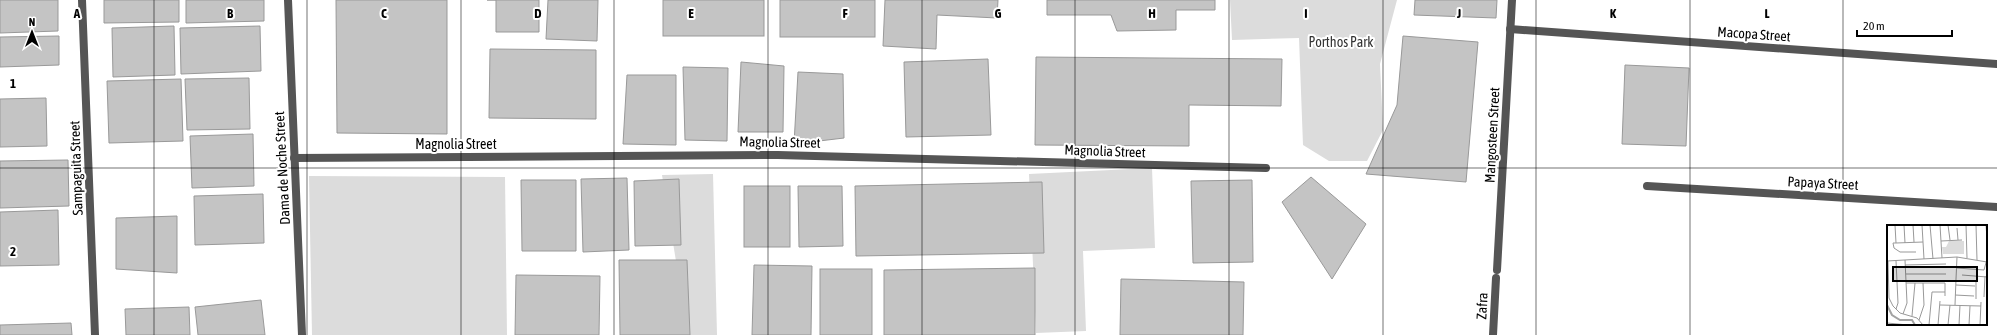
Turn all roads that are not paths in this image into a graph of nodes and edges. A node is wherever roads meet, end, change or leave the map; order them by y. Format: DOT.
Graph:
graph roads {
  1 [pos="82,0"];
  2 [pos="288,0"];
  3 [pos="1512,0"];
  4 [pos="1510,29"];
  5 [pos="1997,64"];
  6 [pos="294,158"];
  7 [pos="1266,168"];
  8 [pos="1647,186"];
  9 [pos="1997,207"];
  10 [pos="1496,274"];
  11 [pos="95,335"];
  12 [pos="302,335"];
  13 [pos="1493,335"];
  1 -- 11 [label="street, Sampaguita Street"];
  2 -- 6 [label="street, Dama de Noche Street"];
  3 -- 4 [label="street, Mangosteen Street"];
  4 -- 5 [label="street, Macopa Street"];
  4 -- 10 [label="street, Mangosteen Street"];
  6 -- 7 [label="street, Magnolia Street"];
  6 -- 12 [label="street, Dama de Noche Street"];
  8 -- 9 [label="street, Papaya Street"];
  10 -- 13 [label="street, Zafra"];
}
